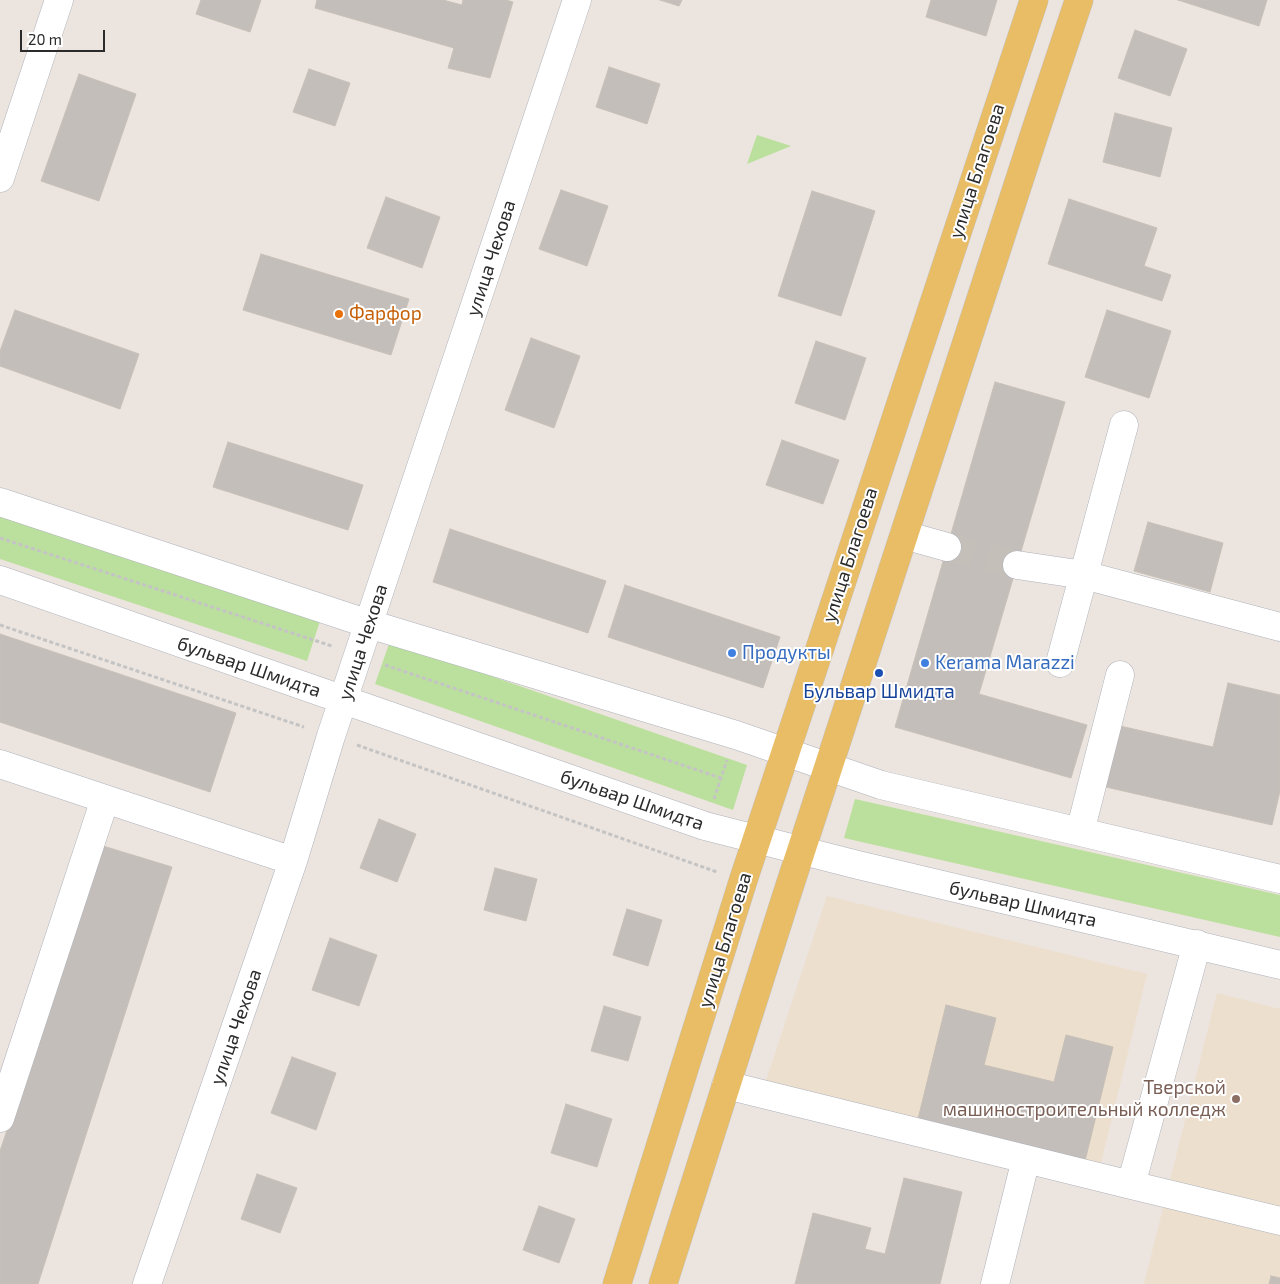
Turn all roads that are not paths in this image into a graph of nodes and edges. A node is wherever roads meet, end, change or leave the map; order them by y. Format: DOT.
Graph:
graph roads {
  1 [pos="59,0"];
  2 [pos="577,0"];
  3 [pos="1034,0"];
  4 [pos="1079,0"];
  5 [pos="0,178"];
  6 [pos="1124,425"];
  7 [pos="0,502"];
  8 [pos="904,535"];
  9 [pos="947,546"];
  10 [pos="1017,565"];
  11 [pos="1084,575"];
  12 [pos="0,580"];
  13 [pos="369,624"];
  14 [pos="1280,627"];
  15 [pos="1060,663"];
  16 [pos="1120,674"];
  17 [pos="343,700"];
  18 [pos="786,752"];
  19 [pos="0,764"];
  20 [pos="828,767"];
  21 [pos="105,799"];
  22 [pos="1080,832"];
  23 [pos="757,840"];
  24 [pos="801,851"];
  25 [pos="293,861"];
  26 [pos="1280,879"];
  27 [pos="1197,944"];
  28 [pos="1280,965"];
  29 [pos="726,1085"];
  30 [pos="0,1118"];
  31 [pos="1026,1159"];
  32 [pos="1131,1185"];
  33 [pos="1280,1222"];
  34 [pos="147,1284"];
  35 [pos="617,1284"];
  36 [pos="663,1284"];
  37 [pos="995,1284"];
  1 -- 5 [label="street"];
  2 -- 13 [label="street, улица Чехова"];
  3 -- 18 [label="main road, улица Благоева"];
  4 -- 8 [label="main road"];
  6 -- 11 [label="street"];
  7 -- 13 [label="street"];
  8 -- 9 [label="street"];
  8 -- 20 [label="main road"];
  10 -- 11 [label="street"];
  11 -- 14 [label="street"];
  11 -- 15 [label="street"];
  12 -- 17 [label="street, бульвар Шмидта"];
  13 -- 17 [label="street, улица Чехова"];
  13 -- 18 [label="street"];
  16 -- 22 [label="street"];
  17 -- 23 [label="street, бульвар Шмидта"];
  17 -- 25 [label="street, улица Чехова"];
  18 -- 20 [label="street"];
  18 -- 23 [label="main road, улица Благоева"];
  19 -- 21 [label="street"];
  20 -- 22 [label="street"];
  20 -- 24 [label="main road"];
  21 -- 25 [label="street"];
  21 -- 30 [label="street"];
  22 -- 26 [label="street"];
  23 -- 24 [label="street, бульвар Шмидта"];
  23 -- 35 [label="main road, улица Благоева"];
  24 -- 27 [label="street, бульвар Шмидта"];
  24 -- 29 [label="main road"];
  25 -- 34 [label="street, улица Чехова"];
  27 -- 28 [label="street, бульвар Шмидта"];
  27 -- 32 [label="street"];
  29 -- 31 [label="street"];
  29 -- 36 [label="main road"];
  31 -- 32 [label="street"];
  31 -- 37 [label="street"];
  32 -- 33 [label="street"];
}
